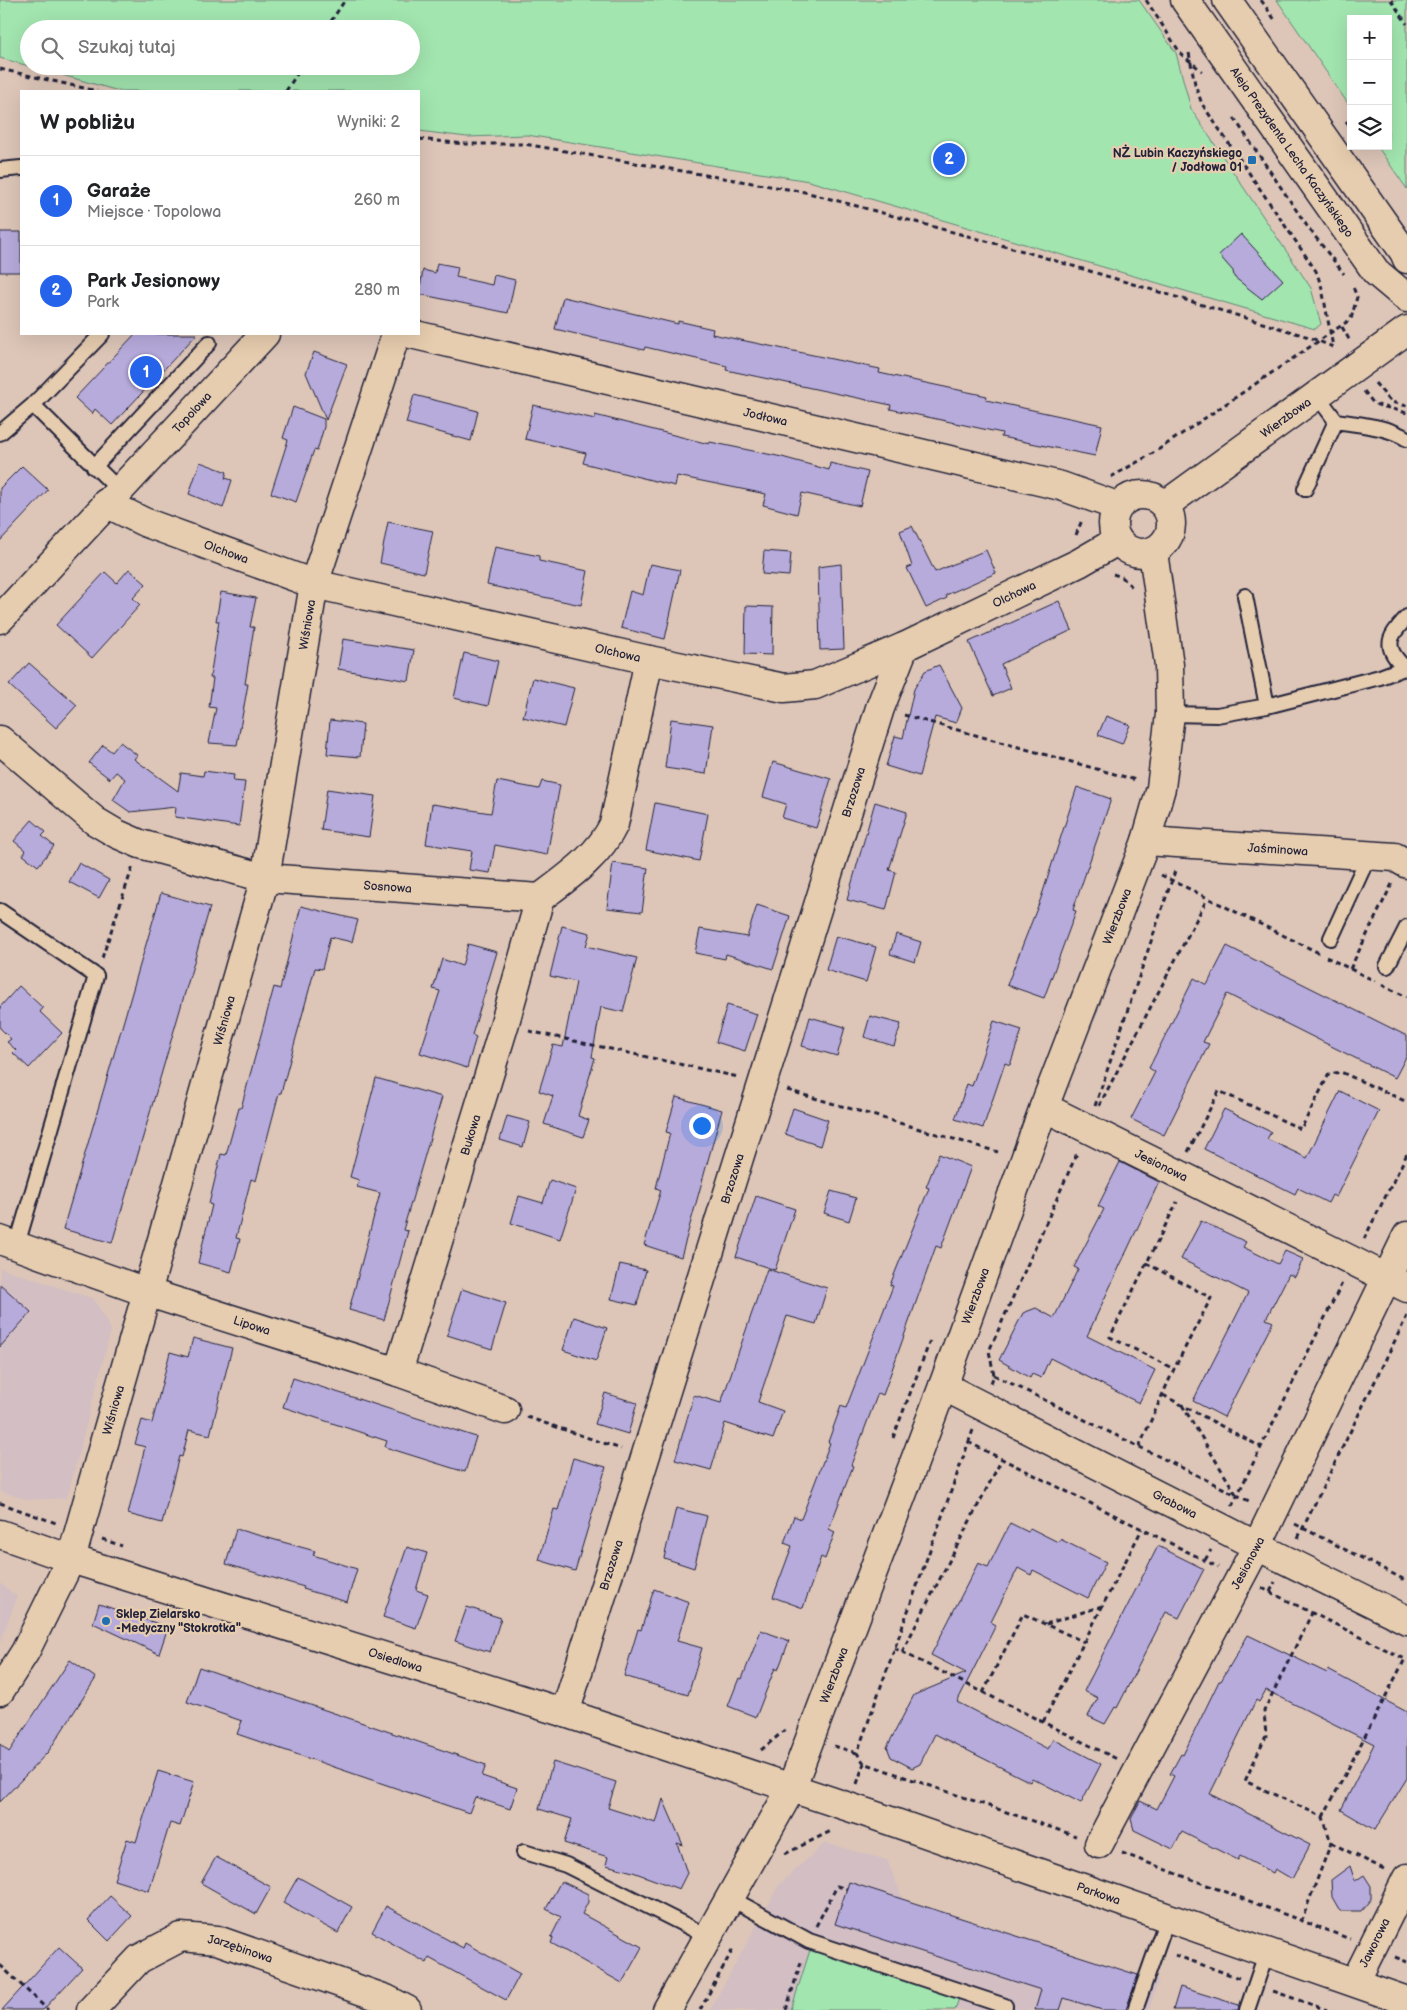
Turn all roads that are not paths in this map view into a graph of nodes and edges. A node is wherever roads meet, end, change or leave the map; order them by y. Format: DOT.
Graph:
graph roads {
  1 [pos="1185,0"];
  2 [pos="1226,0"];
  3 [pos="20,168"];
  4 [pos="0,170"];
  5 [pos="1407,259"];
  6 [pos="1407,298"];
  7 [pos="1407,330"];
  8 [pos="101,335"];
  9 [pos="264,335"];
  10 [pos="396,335"];
  11 [pos="414,335"];
  12 [pos="209,343"];
  13 [pos="1316,394"];
  14 [pos="33,405"];
  15 [pos="1336,421"];
  16 [pos="0,433"];
  17 [pos="1407,439"];
  18 [pos="94,467"];
  19 [pos="1305,489"];
  20 [pos="113,496"];
  21 [pos="1165,505"];
  22 [pos="1117,506"];
  23 [pos="1117,541"];
  24 [pos="1153,552"];
  25 [pos="314,584"];
  26 [pos="1245,596"];
  27 [pos="1407,617"];
  28 [pos="0,619"];
  29 [pos="904,646"];
  30 [pos="649,660"];
  31 [pos="1406,669"];
  32 [pos="1267,706"];
  33 [pos="1170,714"];
  34 [pos="0,740"];
  35 [pos="1142,852"];
  36 [pos="1369,855"];
  37 [pos="1401,870"];
  38 [pos="265,878"];
  39 [pos="540,898"];
  40 [pos="0,911"];
  41 [pos="1407,927"];
  42 [pos="1330,938"];
  43 [pos="1387,966"];
  44 [pos="1044,1106"];
  45 [pos="1407,1236"];
  46 [pos="8,1244"];
  47 [pos="1397,1283"];
  48 [pos="146,1292"];
  49 [pos="398,1372"];
  50 [pos="943,1386"];
  51 [pos="505,1410"];
  52 [pos="0,1534"];
  53 [pos="1257,1546"];
  54 [pos="71,1559"];
  55 [pos="1407,1620"];
  56 [pos="0,1691"];
  57 [pos="565,1713"];
  58 [pos="791,1789"];
  59 [pos="1099,1844"];
  60 [pos="524,1852"];
  61 [pos="1406,1878"];
  62 [pos="730,1898"];
  63 [pos="1168,1916"];
  64 [pos="709,1937"];
  65 [pos="1267,1951"];
  66 [pos="1355,1982"];
  67 [pos="1399,2003"];
  68 [pos="391,2006"];
  69 [pos="1005,2006"];
  70 [pos="91,2010"];
  71 [pos="667,2010"];
  72 [pos="1135,2010"];
  73 [pos="1246,2010"];
  1 -- 6 [label="street, Aleja Prezydenta Lecha Kaczyńskiego"];
  2 -- 5 [label="street"];
  3 -- 4 [label="lane"];
  7 -- 13 [label="street, Wierzbowa"];
  8 -- 14 [label="lane"];
  9 -- 20 [label="street, Topolowa"];
  10 -- 25 [label="street, Wiśniowa"];
  11 -- 22 [label="street, Jodłowa"];
  12 -- 18 [label="lane"];
  13 -- 15 [label="lane"];
  13 -- 21 [label="street, Wierzbowa"];
  14 -- 16 [label="lane"];
  14 -- 18 [label="lane"];
  15 -- 17 [label="lane"];
  15 -- 19 [label="lane"];
  18 -- 20 [label="lane"];
  20 -- 25 [label="street, Olchowa"];
  20 -- 28 [label="street, Topolowa"];
  21 -- 22 [label="street"];
  21 -- 24 [label="street"];
  22 -- 23 [label="street"];
  23 -- 24 [label="street"];
  23 -- 29 [label="street, Olchowa"];
  24 -- 33 [label="street, Wierzbowa"];
  25 -- 30 [label="street, Olchowa"];
  25 -- 38 [label="street, Wiśniowa"];
  26 -- 32 [label="lane"];
  27 -- 31 [label="lane"];
  29 -- 30 [label="street, Olchowa"];
  29 -- 57 [label="street, Brzozowa"];
  30 -- 39 [label="street"];
  31 -- 32 [label="lane"];
  32 -- 33 [label="lane"];
  33 -- 35 [label="street, Wierzbowa"];
  34 -- 38 [label="street, Sosnowa"];
  35 -- 36 [label="street, Jaśminowa"];
  35 -- 44 [label="street, Wierzbowa"];
  36 -- 37 [label="street, Jaśminowa"];
  36 -- 42 [label="lane"];
  38 -- 39 [label="street, Sosnowa"];
  38 -- 48 [label="street, Wiśniowa"];
  39 -- 49 [label="street, Bukowa"];
  40 -- 46 [label="lane"];
  41 -- 43 [label="lane"];
  44 -- 47 [label="street, Jesionowa"];
  44 -- 50 [label="street, Wierzbowa"];
  45 -- 47 [label="street, Jesionowa"];
  46 -- 48 [label="street, Lipowa"];
  47 -- 53 [label="street, Jesionowa"];
  48 -- 49 [label="street, Lipowa"];
  48 -- 54 [label="street, Wiśniowa"];
  49 -- 51 [label="street, Lipowa"];
  50 -- 53 [label="street, Grabowa"];
  50 -- 58 [label="street, Wierzbowa"];
  52 -- 54 [label="street, Osiedlowa"];
  53 -- 55 [label="street, Grabowa"];
  53 -- 59 [label="street, Jesionowa"];
  54 -- 56 [label="street, Wiśniowa"];
  54 -- 57 [label="street, Osiedlowa"];
  57 -- 58 [label="street, Osiedlowa"];
  58 -- 62 [label="street, Wierzbowa"];
  58 -- 63 [label="street, Parkowa"];
  60 -- 64 [label="lane"];
  61 -- 66 [label="street, Jaworowa"];
  62 -- 64 [label="street, Wierzbowa"];
  62 -- 69 [label="lane"];
  63 -- 65 [label="street, Parkowa"];
  63 -- 72 [label="lane"];
  64 -- 71 [label="street, Wierzbowa"];
  65 -- 66 [label="street, Parkowa"];
  65 -- 73 [label="lane"];
  66 -- 67 [label="street, Parkowa"];
  68 -- 70 [label="street, Jarzębinowa"];
}
